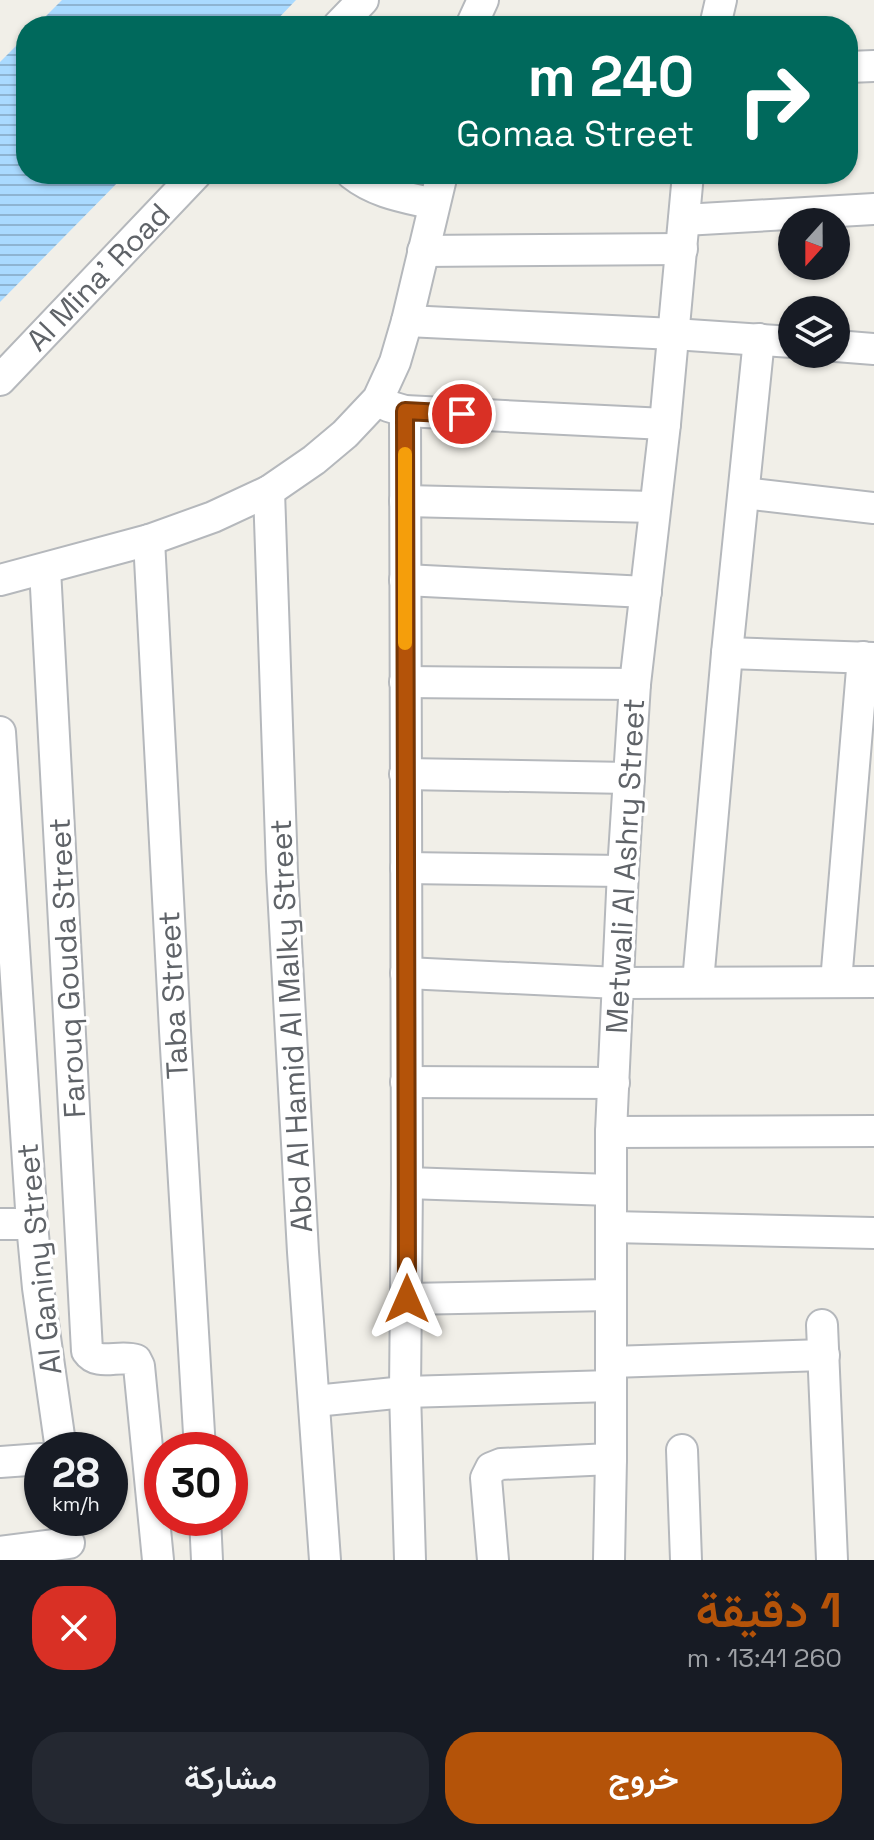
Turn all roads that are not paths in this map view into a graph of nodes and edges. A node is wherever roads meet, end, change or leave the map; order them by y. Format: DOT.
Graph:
graph roads {
  1 [pos="363,0"];
  2 [pos="348,16"];
  3 [pos="186,184"];
  4 [pos="364,184"];
  5 [pos="439,184"];
  6 [pos="687,184"];
  7 [pos="434,204"];
  8 [pos="874,209"];
  9 [pos="683,235"];
  10 [pos="423,251"];
  11 [pos="407,321"];
  12 [pos="674,334"];
  13 [pos="759,339"];
  14 [pos="778,341"];
  15 [pos="850,347"];
  16 [pos="874,349"];
  17 [pos="0,380"];
  18 [pos="391,405"];
  19 [pos="665,424"];
  20 [pos="269,491"];
  21 [pos="744,493"];
  22 [pos="405,501"];
  23 [pos="654,507"];
  24 [pos="874,508"];
  25 [pos="149,540"];
  26 [pos="45,569"];
  27 [pos="0,580"];
  28 [pos="405,580"];
  29 [pos="646,592"];
  30 [pos="727,653"];
  31 [pos="869,658"];
  32 [pos="405,682"];
  33 [pos="635,684"];
  34 [pos="0,732"];
  35 [pos="405,774"];
  36 [pos="629,778"];
  37 [pos="406,868"];
  38 [pos="623,871"];
  39 [pos="406,973"];
  40 [pos="698,982"];
  41 [pos="836,982"];
  42 [pos="874,982"];
  43 [pos="618,983"];
  44 [pos="9,990"];
  45 [pos="406,1082"];
  46 [pos="614,1083"];
  47 [pos="874,1131"];
  48 [pos="611,1132"];
  49 [pos="407,1183"];
  50 [pos="611,1190"];
  51 [pos="0,1224"];
  52 [pos="32,1224"];
  53 [pos="611,1227"];
  54 [pos="874,1233"];
  55 [pos="610,1295"];
  56 [pos="407,1299"];
  57 [pos="611,1374"];
  58 [pos="405,1392"];
  59 [pos="315,1401"];
  60 [pos="58,1432"];
  61 [pos="199,1432"];
  62 [pos="682,1450"];
  63 [pos="611,1459"];
  64 [pos="24,1460"];
  65 [pos="0,1462"];
  66 [pos="206,1536"];
  67 [pos="69,1540"];
  68 [pos="0,1552"];
  69 [pos="158,1560"];
  70 [pos="207,1560"];
  71 [pos="325,1560"];
  72 [pos="410,1560"];
  73 [pos="493,1560"];
  74 [pos="609,1560"];
  75 [pos="686,1560"];
  76 [pos="832,1560"];
  1 -- 2 [label="street"];
  3 -- 17 [label="street, Al Mina' Road"];
  4 -- 7 [label="street"];
  5 -- 7 [label="street"];
  6 -- 9 [label="street, Metwali Al Ashry Street"];
  7 -- 10 [label="street"];
  8 -- 9 [label="street"];
  9 -- 10 [label="street"];
  9 -- 12 [label="street, Metwali Al Ashry Street"];
  10 -- 11 [label="street"];
  11 -- 12 [label="street"];
  11 -- 18 [label="street"];
  12 -- 13 [label="street"];
  12 -- 19 [label="street, Metwali Al Ashry Street"];
  13 -- 14 [label="street"];
  13 -- 21 [label="street"];
  15 -- 16 [label="street"];
  18 -- 19 [label="street"];
  18 -- 20 [label="street"];
  18 -- 22 [label="street"];
  19 -- 23 [label="street, Metwali Al Ashry Street"];
  20 -- 25 [label="street"];
  20 -- 59 [label="street, Abd Al Hamid Al Malky Street"];
  21 -- 24 [label="street"];
  21 -- 30 [label="street"];
  22 -- 23 [label="street"];
  22 -- 28 [label="street"];
  23 -- 29 [label="street, Metwali Al Ashry Street"];
  25 -- 26 [label="street"];
  25 -- 61 [label="street, Taba Street"];
  26 -- 27 [label="street"];
  26 -- 69 [label="street, Farouq Gouda Street"];
  28 -- 29 [label="street"];
  28 -- 32 [label="street"];
  29 -- 33 [label="street, Metwali Al Ashry Street"];
  30 -- 31 [label="street"];
  30 -- 40 [label="street"];
  31 -- 41 [label="street"];
  32 -- 33 [label="street"];
  32 -- 35 [label="street"];
  33 -- 36 [label="street, Metwali Al Ashry Street"];
  34 -- 44 [label="street, Al Ganiny Street"];
  35 -- 36 [label="street"];
  35 -- 37 [label="street"];
  36 -- 38 [label="street, Metwali Al Ashry Street"];
  37 -- 38 [label="street"];
  37 -- 39 [label="street"];
  38 -- 43 [label="street, Metwali Al Ashry Street"];
  39 -- 43 [label="street"];
  39 -- 45 [label="street"];
  40 -- 41 [label="street"];
  40 -- 43 [label="street"];
  41 -- 42 [label="street"];
  43 -- 46 [label="street, Metwali Al Ashry Street"];
  44 -- 52 [label="street, Al Ganiny Street"];
  45 -- 46 [label="street"];
  45 -- 49 [label="street"];
  46 -- 48 [label="street, Metwali Al Ashry Street"];
  47 -- 48 [label="street"];
  48 -- 50 [label="street, Metwali Al Ashry Street"];
  49 -- 50 [label="street"];
  49 -- 56 [label="street"];
  50 -- 53 [label="street, Metwali Al Ashry Street"];
  51 -- 52 [label="street"];
  52 -- 60 [label="street, Al Ganiny Street"];
  53 -- 54 [label="street"];
  53 -- 55 [label="street, Metwali Al Ashry Street"];
  55 -- 56 [label="street"];
  55 -- 57 [label="street, Metwali Al Ashry Street"];
  56 -- 58 [label="street"];
  57 -- 58 [label="street"];
  57 -- 63 [label="street, Metwali Al Ashry Street"];
  57 -- 76 [label="street"];
  58 -- 59 [label="street"];
  58 -- 72 [label="street"];
  59 -- 71 [label="street, Abd Al Hamid Al Malky Street"];
  62 -- 75 [label="street"];
  63 -- 73 [label="street"];
  63 -- 74 [label="street, Metwali Al Ashry Street"];
  64 -- 65 [label="street"];
  66 -- 70 [label="street"];
  67 -- 68 [label="street"];
}
